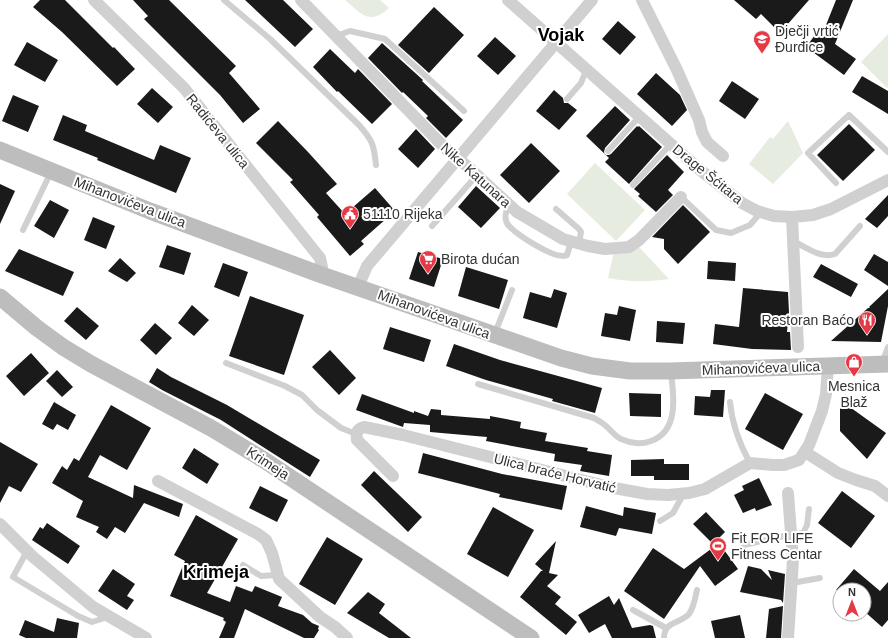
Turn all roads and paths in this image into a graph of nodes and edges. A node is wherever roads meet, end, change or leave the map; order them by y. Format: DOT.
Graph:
graph roads {
  1 [pos="94,0"];
  2 [pos="224,0"];
  3 [pos="301,0"];
  4 [pos="508,0"];
  5 [pos="592,0"];
  6 [pos="642,0"];
  7 [pos="336,36"];
  8 [pos="555,43"];
  9 [pos="586,68"];
  10 [pos="567,99"];
  11 [pos="464,111"];
  12 [pos="640,116"];
  13 [pos="671,144"];
  14 [pos="0,150"];
  15 [pos="608,151"];
  16 [pos="888,152"];
  17 [pos="723,156"];
  18 [pos="458,158"];
  19 [pos="376,165"];
  20 [pos="52,171"];
  21 [pos="478,175"];
  22 [pos="888,180"];
  23 [pos="836,183"];
  24 [pos="633,185"];
  25 [pos="681,197"];
  26 [pos="508,205"];
  27 [pos="556,209"];
  28 [pos="761,212"];
  29 [pos="792,217"];
  30 [pos="432,226"];
  31 [pos="860,226"];
  32 [pos="24,230"];
  33 [pos="794,241"];
  34 [pos="575,243"];
  35 [pos="319,274"];
  36 [pos="358,287"];
  37 [pos="512,290"];
  38 [pos="0,296"];
  39 [pos="494,335"];
  40 [pos="798,347"];
  41 [pos="888,347"];
  42 [pos="226,363"];
  43 [pos="884,364"];
  44 [pos="828,366"];
  45 [pos="670,371"];
  46 [pos="478,384"];
  47 [pos="730,402"];
  48 [pos="356,434"];
  49 [pos="805,452"];
  50 [pos="750,463"];
  51 [pos="393,476"];
  52 [pos="158,481"];
  53 [pos="788,493"];
  54 [pos="684,494"];
  55 [pos="888,496"];
  56 [pos="809,509"];
  57 [pos="660,521"];
  58 [pos="0,524"];
  59 [pos="792,535"];
  60 [pos="744,545"];
  61 [pos="27,551"];
  62 [pos="243,565"];
  63 [pos="277,575"];
  64 [pos="820,578"];
  65 [pos="792,583"];
  66 [pos="697,590"];
  67 [pos="633,610"];
  68 [pos="108,616"];
  69 [pos="666,628"];
  70 [pos="146,638"];
  71 [pos="347,638"];
  72 [pos="531,638"];
  73 [pos="664,638"];
  74 [pos="788,638"];
  1 -- 35 [label="street, Radićeva ulica"];
  2 -- 19 [label="lane"];
  3 -- 7 [label="street, Nike Katunara"];
  4 -- 8 [label="street, Drage Šćitara"];
  5 -- 8 [label="street"];
  6 -- 17 [label="street"];
  7 -- 11 [label="lane"];
  7 -- 18 [label="street, Nike Katunara"];
  8 -- 9 [label="street, Drage Šćitara"];
  8 -- 18 [label="street"];
  9 -- 10 [label="lane"];
  9 -- 12 [label="street, Drage Šćitara"];
  12 -- 13 [label="street, Drage Šćitara"];
  12 -- 15 [label="lane"];
  13 -- 24 [label="lane"];
  13 -- 28 [label="street, Drage Šćitara"];
  14 -- 20 [label="street, Mihanovićeva ulica"];
  16 -- 23 [label="lane"];
  18 -- 21 [label="street, Nike Katunara"];
  18 -- 36 [label="street"];
  20 -- 32 [label="lane"];
  20 -- 35 [label="street, Mihanovićeva ulica"];
  21 -- 26 [label="street, Nike Katunara"];
  21 -- 30 [label="lane"];
  22 -- 29 [label="street, Drage Šćitara"];
  25 -- 28 [label="lane"];
  25 -- 34 [label="street, Nike Katunara"];
  26 -- 34 [label="street, Nike Katunara"];
  26 -- 34 [label="lane"];
  27 -- 34 [label="lane"];
  28 -- 29 [label="street, Drage Šćitara"];
  29 -- 33 [label="street"];
  31 -- 33 [label="lane"];
  33 -- 40 [label="street"];
  35 -- 36 [label="street, Mihanovićeva ulica"];
  36 -- 39 [label="street, Mihanovićeva ulica"];
  37 -- 39 [label="lane"];
  38 -- 72 [label="street, Krimeja"];
  39 -- 45 [label="street, Mihanovićeva ulica"];
  41 -- 43 [label="lane"];
  42 -- 48 [label="lane"];
  43 -- 44 [label="street, Mihanovićeva ulica"];
  44 -- 45 [label="street, Mihanovićeva ulica"];
  44 -- 49 [label="street"];
  45 -- 46 [label="lane"];
  47 -- 50 [label="lane"];
  48 -- 51 [label="street"];
  48 -- 54 [label="street, Ulica braće Horvatić"];
  49 -- 50 [label="street"];
  49 -- 55 [label="street"];
  50 -- 54 [label="street, Ulica braće Horvatić"];
  52 -- 63 [label="street"];
  53 -- 59 [label="street"];
  54 -- 57 [label="lane"];
  56 -- 59 [label="lane"];
  58 -- 61 [label="street"];
  59 -- 60 [label="lane"];
  59 -- 65 [label="street"];
  61 -- 68 [label="street"];
  61 -- 68 [label="lane"];
  62 -- 63 [label="lane"];
  63 -- 71 [label="street"];
  64 -- 65 [label="lane"];
  65 -- 74 [label="street"];
  66 -- 69 [label="lane"];
  67 -- 69 [label="lane"];
  68 -- 70 [label="street"];
  69 -- 73 [label="lane"];
}
